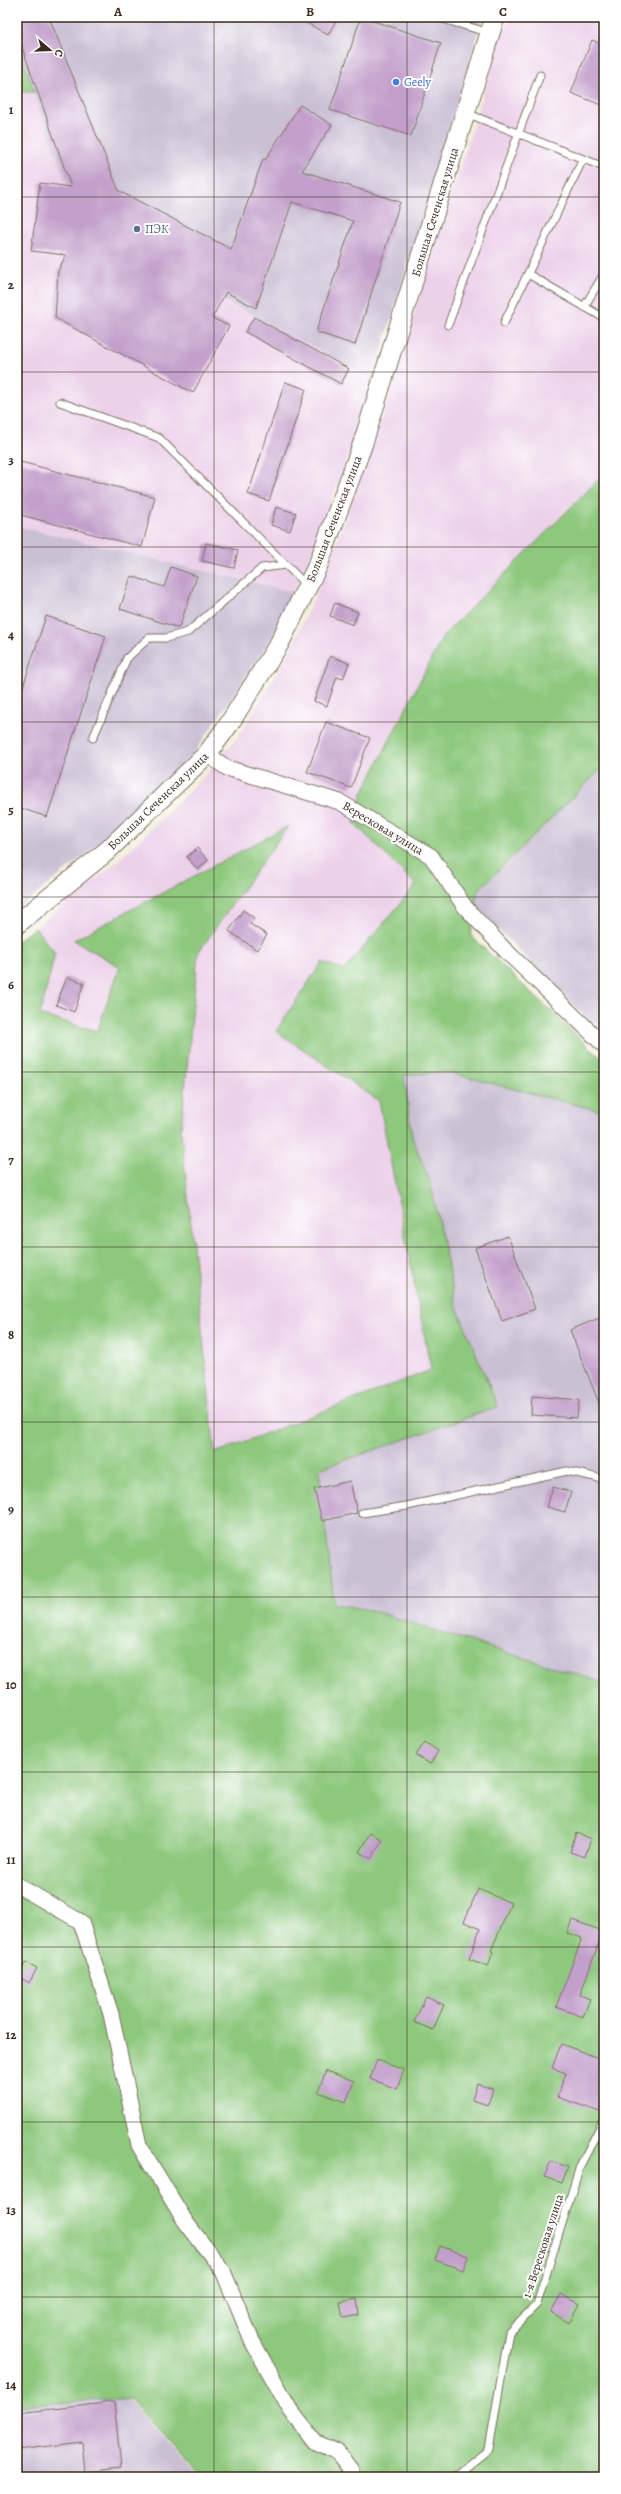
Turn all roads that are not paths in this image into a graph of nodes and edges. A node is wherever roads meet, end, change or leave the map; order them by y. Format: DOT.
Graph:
graph roads {
  1 [pos="438,17"];
  2 [pos="494,22"];
  3 [pos="540,75"];
  4 [pos="465,113"];
  5 [pos="517,134"];
  6 [pos="583,159"];
  7 [pos="604,167"];
  8 [pos="528,274"];
  9 [pos="604,274"];
  10 [pos="584,306"];
  11 [pos="604,318"];
  12 [pos="504,323"];
  13 [pos="448,325"];
  14 [pos="60,402"];
  15 [pos="286,565"];
  16 [pos="308,587"];
  17 [pos="93,738"];
  18 [pos="207,754"];
  19 [pos="17,924"];
  20 [pos="604,1045"];
  21 [pos="604,1479"];
  22 [pos="362,1512"];
  23 [pos="17,1885"];
  24 [pos="604,2119"];
  25 [pos="349,2477"];
  26 [pos="454,2477"];
  1 -- 2 [label="lane"];
  2 -- 4 [label="street, Большая Сеченская улица"];
  3 -- 5 [label="lane"];
  4 -- 5 [label="lane"];
  4 -- 16 [label="street, Большая Сеченская улица"];
  5 -- 6 [label="lane"];
  5 -- 13 [label="lane"];
  6 -- 7 [label="lane"];
  6 -- 8 [label="lane"];
  8 -- 10 [label="lane"];
  8 -- 12 [label="lane"];
  9 -- 10 [label="lane"];
  10 -- 11 [label="lane"];
  14 -- 15 [label="lane"];
  15 -- 16 [label="lane"];
  15 -- 17 [label="lane"];
  16 -- 18 [label="street, Большая Сеченская улица"];
  18 -- 19 [label="street, Большая Сеченская улица"];
  18 -- 20 [label="street, Вересковая улица"];
  21 -- 22 [label="lane"];
  23 -- 25 [label="street"];
  24 -- 26 [label="lane, 1-я Вересковая улица"];
}
